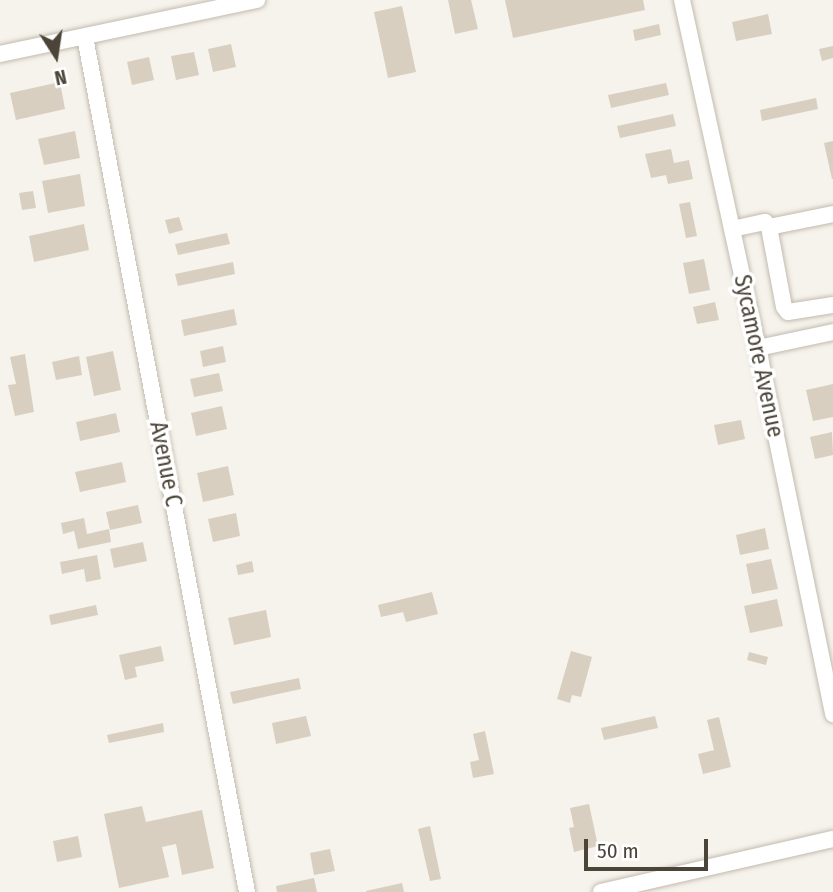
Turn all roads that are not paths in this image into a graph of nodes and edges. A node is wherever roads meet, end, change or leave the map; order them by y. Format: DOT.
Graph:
graph roads {
  1 [pos="257,0"];
  2 [pos="682,0"];
  3 [pos="85,37"];
  4 [pos="0,54"];
  5 [pos="833,214"];
  6 [pos="769,226"];
  7 [pos="732,229"];
  8 [pos="833,305"];
  9 [pos="833,332"];
  10 [pos="758,348"];
  11 [pos="833,714"];
  12 [pos="833,839"];
  13 [pos="247,892"];
  14 [pos="601,892"];
  1 -- 3 [label="street"];
  2 -- 7 [label="street, Sycamore Avenue"];
  3 -- 4 [label="street"];
  3 -- 13 [label="street, Avenue C"];
  5 -- 6 [label="street"];
  6 -- 7 [label="street"];
  6 -- 8 [label="street"];
  7 -- 10 [label="street, Sycamore Avenue"];
  9 -- 10 [label="street"];
  10 -- 11 [label="street, Sycamore Avenue"];
  12 -- 14 [label="street"];
}
